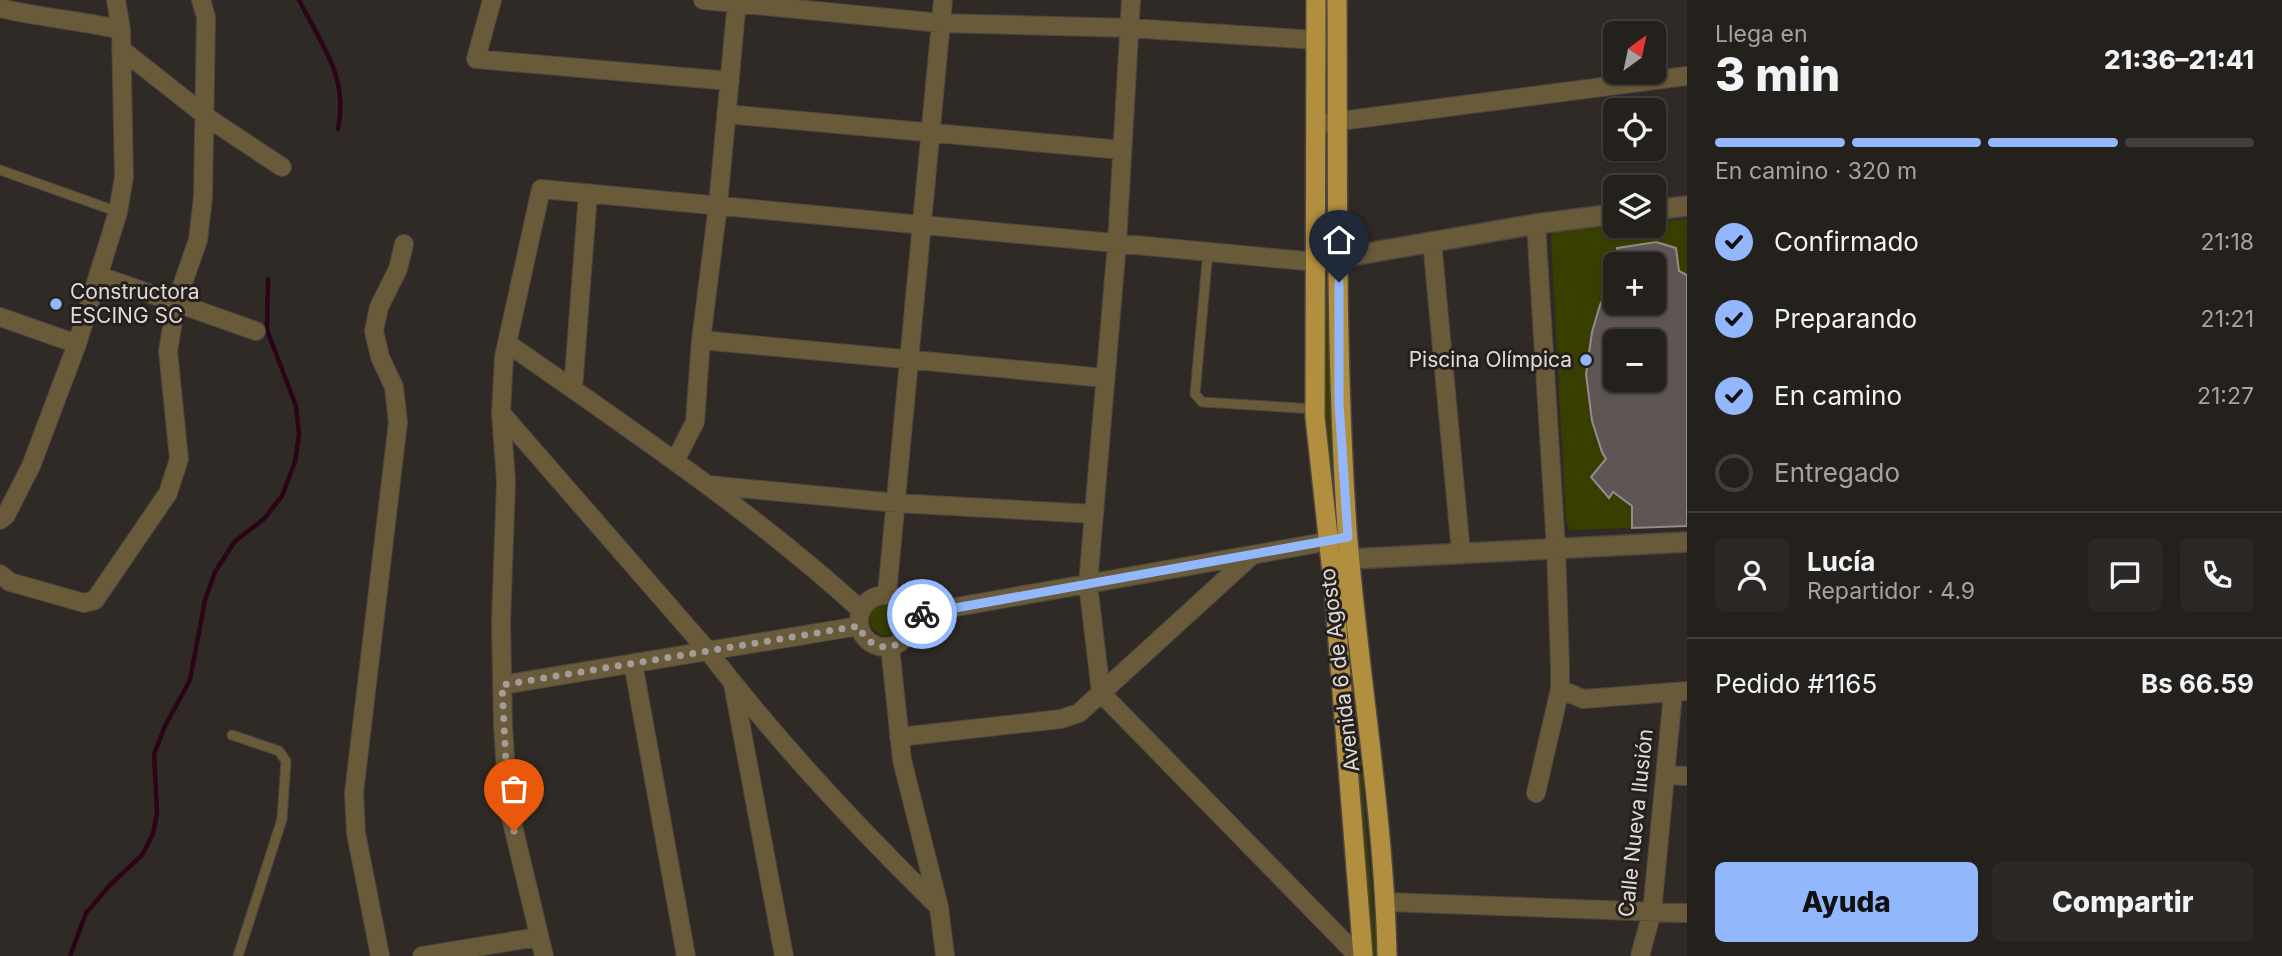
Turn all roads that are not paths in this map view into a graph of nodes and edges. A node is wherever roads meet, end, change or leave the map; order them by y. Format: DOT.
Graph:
graph roads {
  1 [pos="117,0"];
  2 [pos="201,0"];
  3 [pos="492,0"];
  4 [pos="703,0"];
  5 [pos="943,0"];
  6 [pos="1131,0"];
  7 [pos="1316,0"];
  8 [pos="1337,0"];
  9 [pos="737,1"];
  10 [pos="6,6"];
  11 [pos="941,23"];
  12 [pos="1129,28"];
  13 [pos="121,30"];
  14 [pos="1317,40"];
  15 [pos="121,49"];
  16 [pos="1687,76"];
  17 [pos="730,81"];
  18 [pos="726,114"];
  19 [pos="205,115"];
  20 [pos="1338,121"];
  21 [pos="1317,124"];
  22 [pos="931,134"];
  23 [pos="1122,150"];
  24 [pos="282,167"];
  25 [pos="0,170"];
  26 [pos="588,193"];
  27 [pos="718,205"];
  28 [pos="1687,206"];
  29 [pos="1666,209"];
  30 [pos="118,212"];
  31 [pos="1603,216"];
  32 [pos="923,224"];
  33 [pos="1536,224"];
  34 [pos="1432,241"];
  35 [pos="1117,243"];
  36 [pos="404,244"];
  37 [pos="1208,251"];
  38 [pos="1339,258"];
  39 [pos="1316,262"];
  40 [pos="100,276"];
  41 [pos="176,303"];
  42 [pos="0,317"];
  43 [pos="256,331"];
  44 [pos="701,340"];
  45 [pos="507,342"];
  46 [pos="77,344"];
  47 [pos="911,360"];
  48 [pos="1105,379"];
  49 [pos="573,389"];
  50 [pos="1315,409"];
  51 [pos="500,413"];
  52 [pos="675,461"];
  53 [pos="708,485"];
  54 [pos="897,503"];
  55 [pos="1094,514"];
  56 [pos="0,520"];
  57 [pos="1338,539"];
  58 [pos="1687,542"];
  59 [pos="1556,548"];
  60 [pos="1461,553"];
  61 [pos="1250,556"];
  62 [pos="1350,559"];
  63 [pos="0,574"];
  64 [pos="1088,584"];
  65 [pos="887,594"];
  66 [pos="911,615"];
  67 [pos="860,618"];
  68 [pos="890,647"];
  69 [pos="708,651"];
  70 [pos="633,663"];
  71 [pos="732,683"];
  72 [pos="502,685"];
  73 [pos="1560,689"];
  74 [pos="1680,692"];
  75 [pos="1101,693"];
  76 [pos="232,735"];
  77 [pos="899,737"];
  78 [pos="1665,775"];
  79 [pos="1687,776"];
  80 [pos="1535,793"];
  81 [pos="1386,902"];
  82 [pos="939,907"];
  83 [pos="1652,912"];
  84 [pos="1687,913"];
  85 [pos="538,937"];
  86 [pos="238,956"];
  87 [pos="380,956"];
  88 [pos="422,956"];
  89 [pos="544,956"];
  90 [pos="687,956"];
  91 [pos="783,956"];
  92 [pos="945,956"];
  93 [pos="1360,956"];
  94 [pos="1387,956"];
  95 [pos="1640,956"];
  1 -- 13 [label="street"];
  2 -- 19 [label="street"];
  3 -- 17 [label="street"];
  4 -- 9 [label="street"];
  5 -- 11 [label="street"];
  6 -- 12 [label="street"];
  7 -- 14 [label="highway, Avenida 6 de Agosto"];
  8 -- 20 [label="highway, Avenida 6 de Agosto"];
  9 -- 11 [label="street"];
  9 -- 17 [label="street"];
  10 -- 13 [label="street"];
  11 -- 12 [label="street"];
  11 -- 22 [label="street"];
  12 -- 14 [label="street"];
  12 -- 23 [label="street"];
  13 -- 15 [label="street"];
  14 -- 21 [label="highway, Avenida 6 de Agosto"];
  15 -- 19 [label="street"];
  15 -- 30 [label="street"];
  16 -- 20 [label="street"];
  17 -- 18 [label="street"];
  18 -- 22 [label="street"];
  18 -- 27 [label="street"];
  19 -- 24 [label="street"];
  19 -- 41 [label="street"];
  20 -- 21 [label="street"];
  20 -- 38 [label="highway, Avenida 6 de Agosto"];
  21 -- 39 [label="highway, Avenida 6 de Agosto"];
  22 -- 23 [label="street"];
  22 -- 32 [label="street"];
  23 -- 35 [label="street"];
  25 -- 30 [label="lane"];
  26 -- 27 [label="street"];
  26 -- 45 [label="street"];
  26 -- 49 [label="street"];
  27 -- 32 [label="street"];
  27 -- 44 [label="street"];
  28 -- 29 [label="street"];
  30 -- 40 [label="street"];
  31 -- 33 [label="street"];
  32 -- 35 [label="street"];
  32 -- 47 [label="street"];
  33 -- 34 [label="street"];
  33 -- 59 [label="street"];
  34 -- 38 [label="street"];
  34 -- 60 [label="street"];
  35 -- 37 [label="street"];
  35 -- 48 [label="street"];
  36 -- 87 [label="street"];
  37 -- 39 [label="street"];
  37 -- 50 [label="lane"];
  38 -- 39 [label="street"];
  38 -- 57 [label="highway, Avenida 6 de Agosto"];
  39 -- 50 [label="highway, Avenida 6 de Agosto"];
  40 -- 41 [label="street"];
  40 -- 46 [label="street"];
  41 -- 43 [label="street"];
  41 -- 63 [label="street"];
  42 -- 46 [label="street"];
  44 -- 47 [label="street"];
  44 -- 52 [label="street"];
  45 -- 49 [label="street"];
  45 -- 51 [label="street"];
  46 -- 56 [label="street"];
  47 -- 48 [label="street"];
  47 -- 54 [label="street"];
  48 -- 55 [label="street"];
  49 -- 52 [label="street"];
  50 -- 57 [label="highway, Avenida 6 de Agosto"];
  51 -- 69 [label="street"];
  51 -- 72 [label="street"];
  52 -- 53 [label="street"];
  53 -- 54 [label="street"];
  53 -- 67 [label="street"];
  54 -- 55 [label="street"];
  54 -- 65 [label="street"];
  55 -- 64 [label="street"];
  57 -- 61 [label="street"];
  57 -- 62 [label="highway, Avenida 6 de Agosto"];
  57 -- 93 [label="highway, Avenida 6 de Agosto"];
  58 -- 59 [label="street"];
  59 -- 60 [label="street"];
  59 -- 73 [label="street"];
  60 -- 62 [label="street"];
  61 -- 64 [label="street"];
  61 -- 75 [label="street"];
  62 -- 81 [label="highway, Avenida 6 de Agosto"];
  64 -- 66 [label="street"];
  64 -- 75 [label="street"];
  65 -- 66 [label="street"];
  65 -- 67 [label="street"];
  66 -- 68 [label="street"];
  67 -- 68 [label="street"];
  67 -- 69 [label="street"];
  68 -- 77 [label="street"];
  69 -- 70 [label="street"];
  69 -- 71 [label="street"];
  70 -- 72 [label="street"];
  70 -- 90 [label="street"];
  71 -- 82 [label="street"];
  71 -- 91 [label="street"];
  72 -- 85 [label="street"];
  73 -- 74 [label="street"];
  73 -- 80 [label="street"];
  74 -- 78 [label="street, Calle Nueva Ilusión"];
  75 -- 77 [label="street"];
  75 -- 93 [label="street"];
  76 -- 86 [label="lane"];
  77 -- 82 [label="street"];
  78 -- 79 [label="street"];
  78 -- 83 [label="street, Calle Nueva Ilusión"];
  81 -- 83 [label="street"];
  81 -- 94 [label="highway, Avenida 6 de Agosto"];
  82 -- 92 [label="street"];
  83 -- 84 [label="street"];
  83 -- 95 [label="street, Calle Nueva Ilusión"];
  85 -- 88 [label="street"];
  85 -- 89 [label="street"];
}
